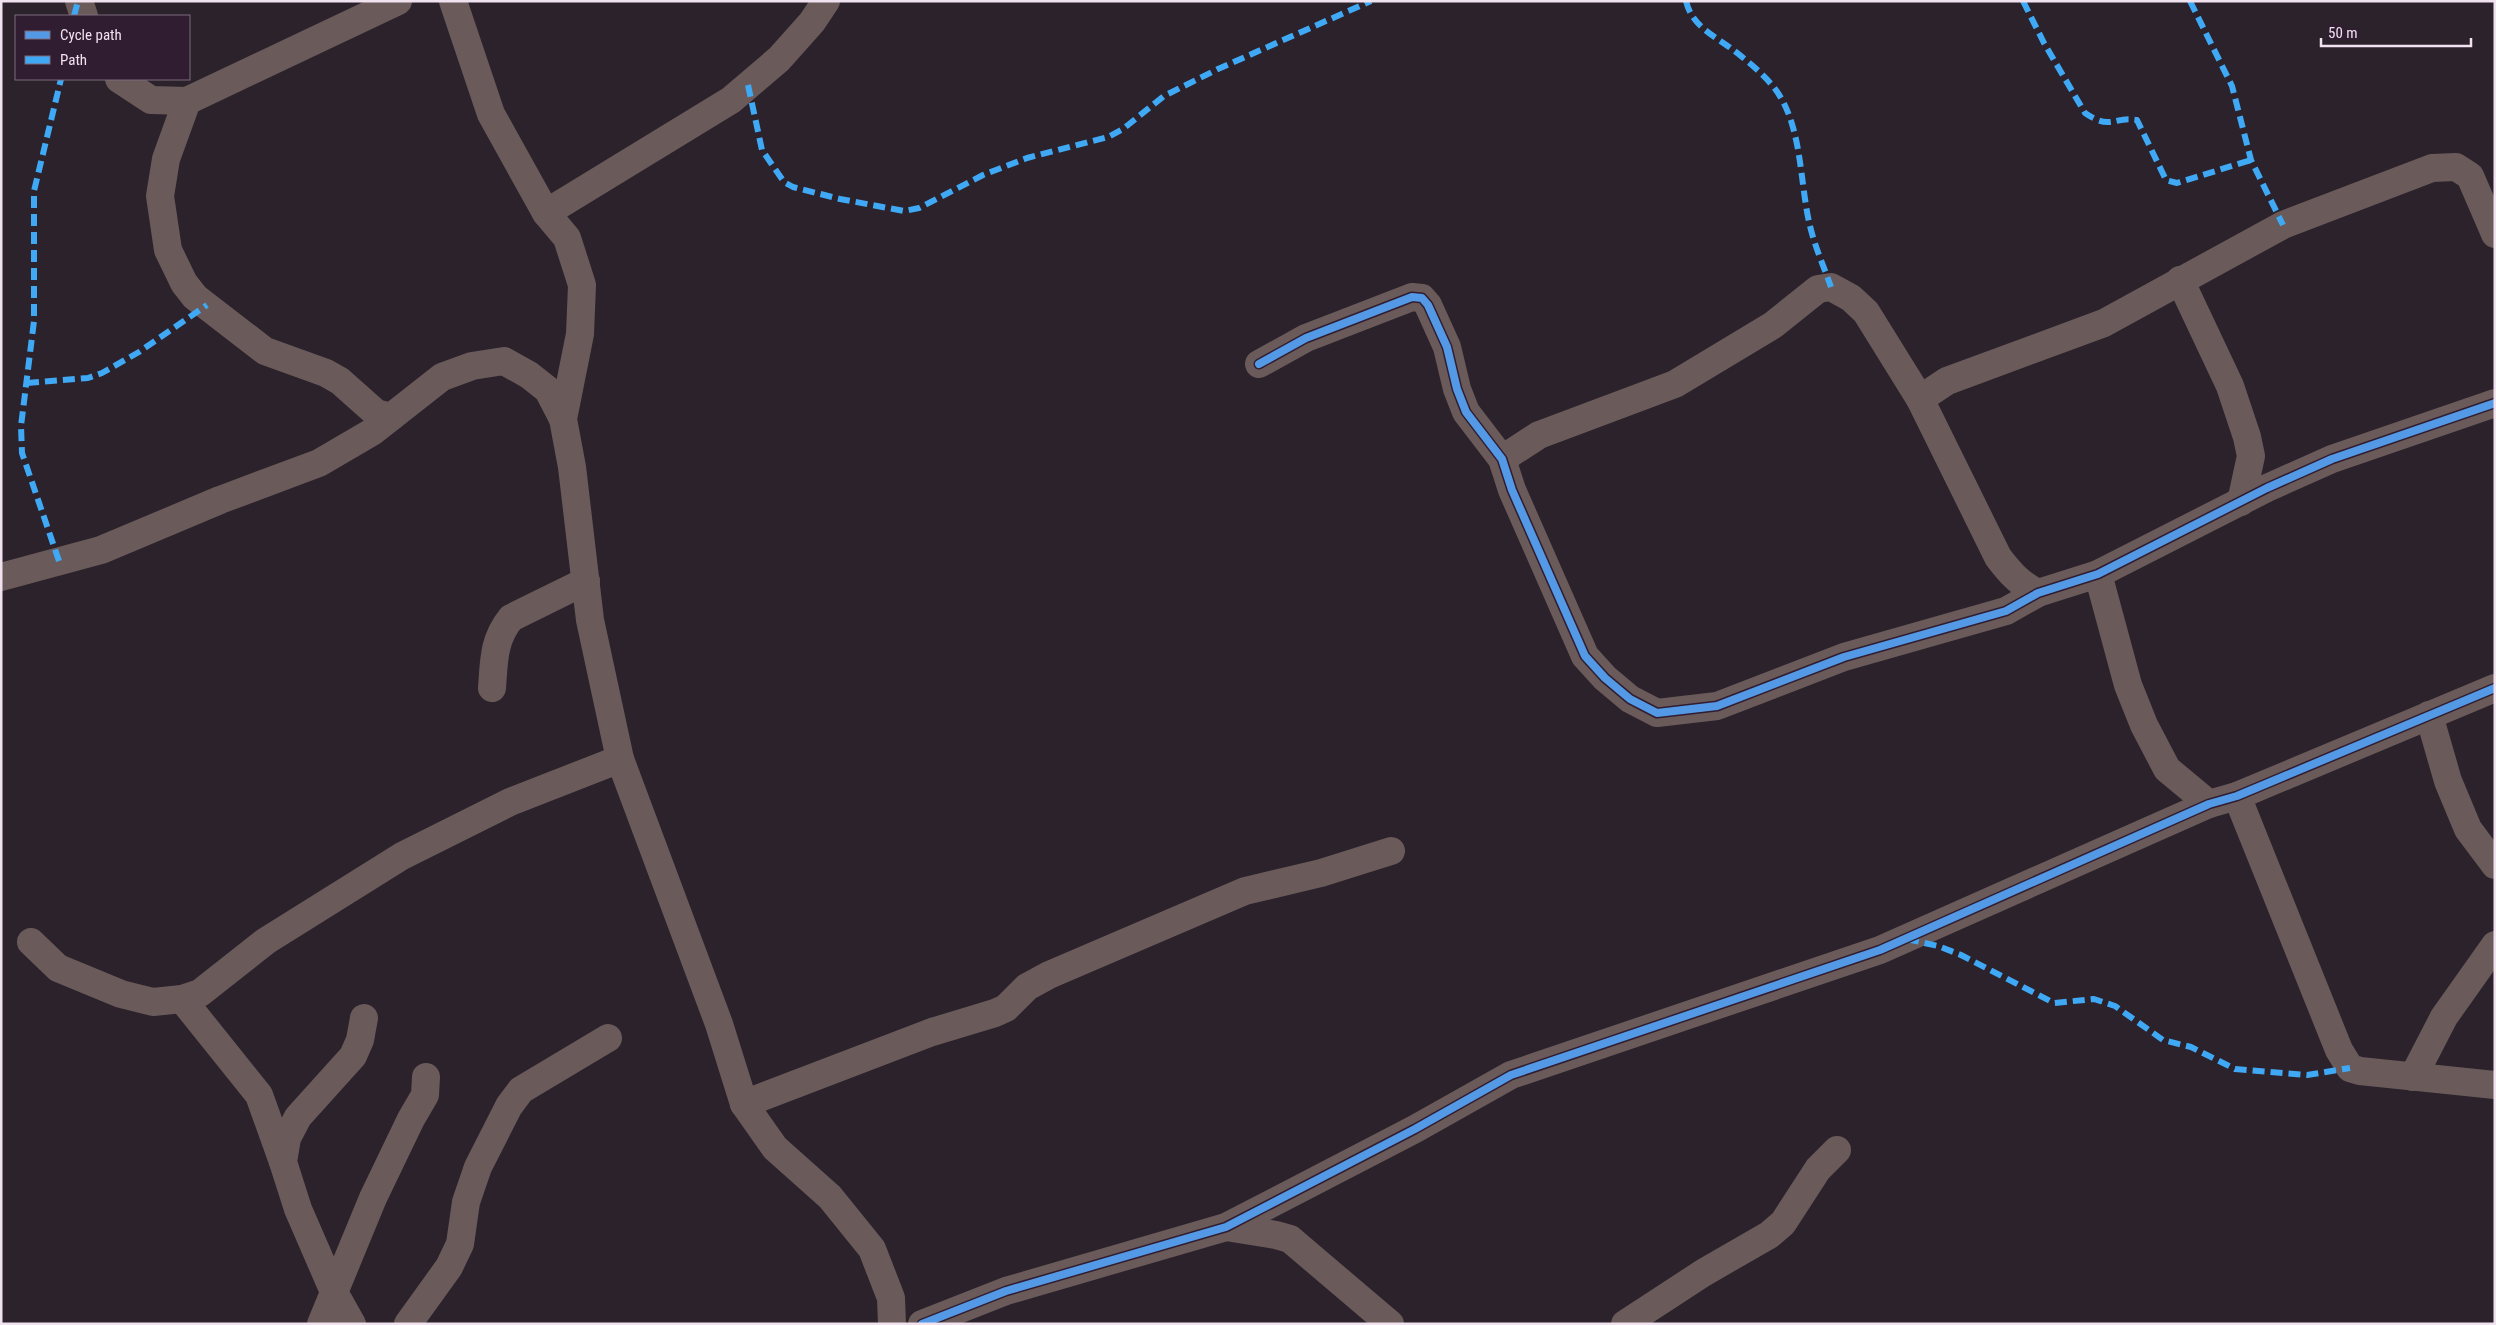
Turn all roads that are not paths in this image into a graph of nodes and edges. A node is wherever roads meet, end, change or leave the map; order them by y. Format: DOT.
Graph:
graph roads {
  1 [pos="79,1"];
  2 [pos="398,1"];
  3 [pos="454,1"];
  4 [pos="826,1"];
  5 [pos="84,15"];
  6 [pos="121,80"];
  7 [pos="187,101"];
  8 [pos="546,213"];
  9 [pos="2495,234"];
  10 [pos="2180,280"];
  11 [pos="1259,364"];
  12 [pos="1920,400"];
  13 [pos="2495,403"];
  14 [pos="391,417"];
  15 [pos="564,419"];
  16 [pos="1502,459"];
  17 [pos="2241,502"];
  18 [pos="2098,574"];
  19 [pos="1,577"];
  20 [pos="586,581"];
  21 [pos="2038,593"];
  22 [pos="492,688"];
  23 [pos="2495,688"];
  24 [pos="2429,715"];
  25 [pos="620,759"];
  26 [pos="2237,796"];
  27 [pos="2209,804"];
  28 [pos="1391,850"];
  29 [pos="2495,865"];
  30 [pos="31,942"];
  31 [pos="2495,945"];
  32 [pos="182,999"];
  33 [pos="364,1018"];
  34 [pos="608,1038"];
  35 [pos="426,1077"];
  36 [pos="2414,1077"];
  37 [pos="2495,1085"];
  38 [pos="744,1104"];
  39 [pos="1837,1150"];
  40 [pos="283,1162"];
  41 [pos="1226,1228"];
  42 [pos="334,1292"];
  43 [pos="321,1324"];
  44 [pos="352,1324"];
  45 [pos="408,1324"];
  46 [pos="892,1324"];
  47 [pos="922,1324"];
  48 [pos="1390,1324"];
  49 [pos="1625,1324"];
  1 -- 5 [label="street"];
  2 -- 7 [label="street"];
  3 -- 8 [label="street"];
  4 -- 8 [label="street"];
  6 -- 7 [label="street"];
  7 -- 14 [label="street"];
  8 -- 15 [label="street"];
  9 -- 10 [label="street"];
  10 -- 12 [label="street"];
  10 -- 17 [label="street"];
  11 -- 16 [label="street"];
  12 -- 16 [label="street"];
  12 -- 21 [label="street"];
  13 -- 17 [label="street"];
  14 -- 15 [label="street"];
  14 -- 19 [label="street"];
  15 -- 20 [label="street"];
  16 -- 21 [label="street"];
  17 -- 18 [label="street"];
  18 -- 21 [label="street"];
  18 -- 27 [label="street"];
  20 -- 22 [label="street"];
  20 -- 25 [label="street"];
  23 -- 24 [label="street"];
  24 -- 26 [label="street"];
  24 -- 29 [label="street"];
  25 -- 32 [label="street"];
  25 -- 38 [label="street"];
  26 -- 27 [label="street"];
  26 -- 36 [label="street"];
  27 -- 41 [label="street"];
  28 -- 38 [label="street"];
  30 -- 32 [label="street"];
  31 -- 36 [label="street"];
  32 -- 40 [label="street"];
  33 -- 40 [label="street"];
  34 -- 45 [label="street"];
  35 -- 42 [label="street"];
  36 -- 37 [label="street"];
  38 -- 46 [label="street"];
  39 -- 49 [label="street"];
  40 -- 42 [label="street"];
  41 -- 47 [label="street"];
  41 -- 48 [label="street"];
  42 -- 43 [label="street"];
  42 -- 44 [label="street"];
}
